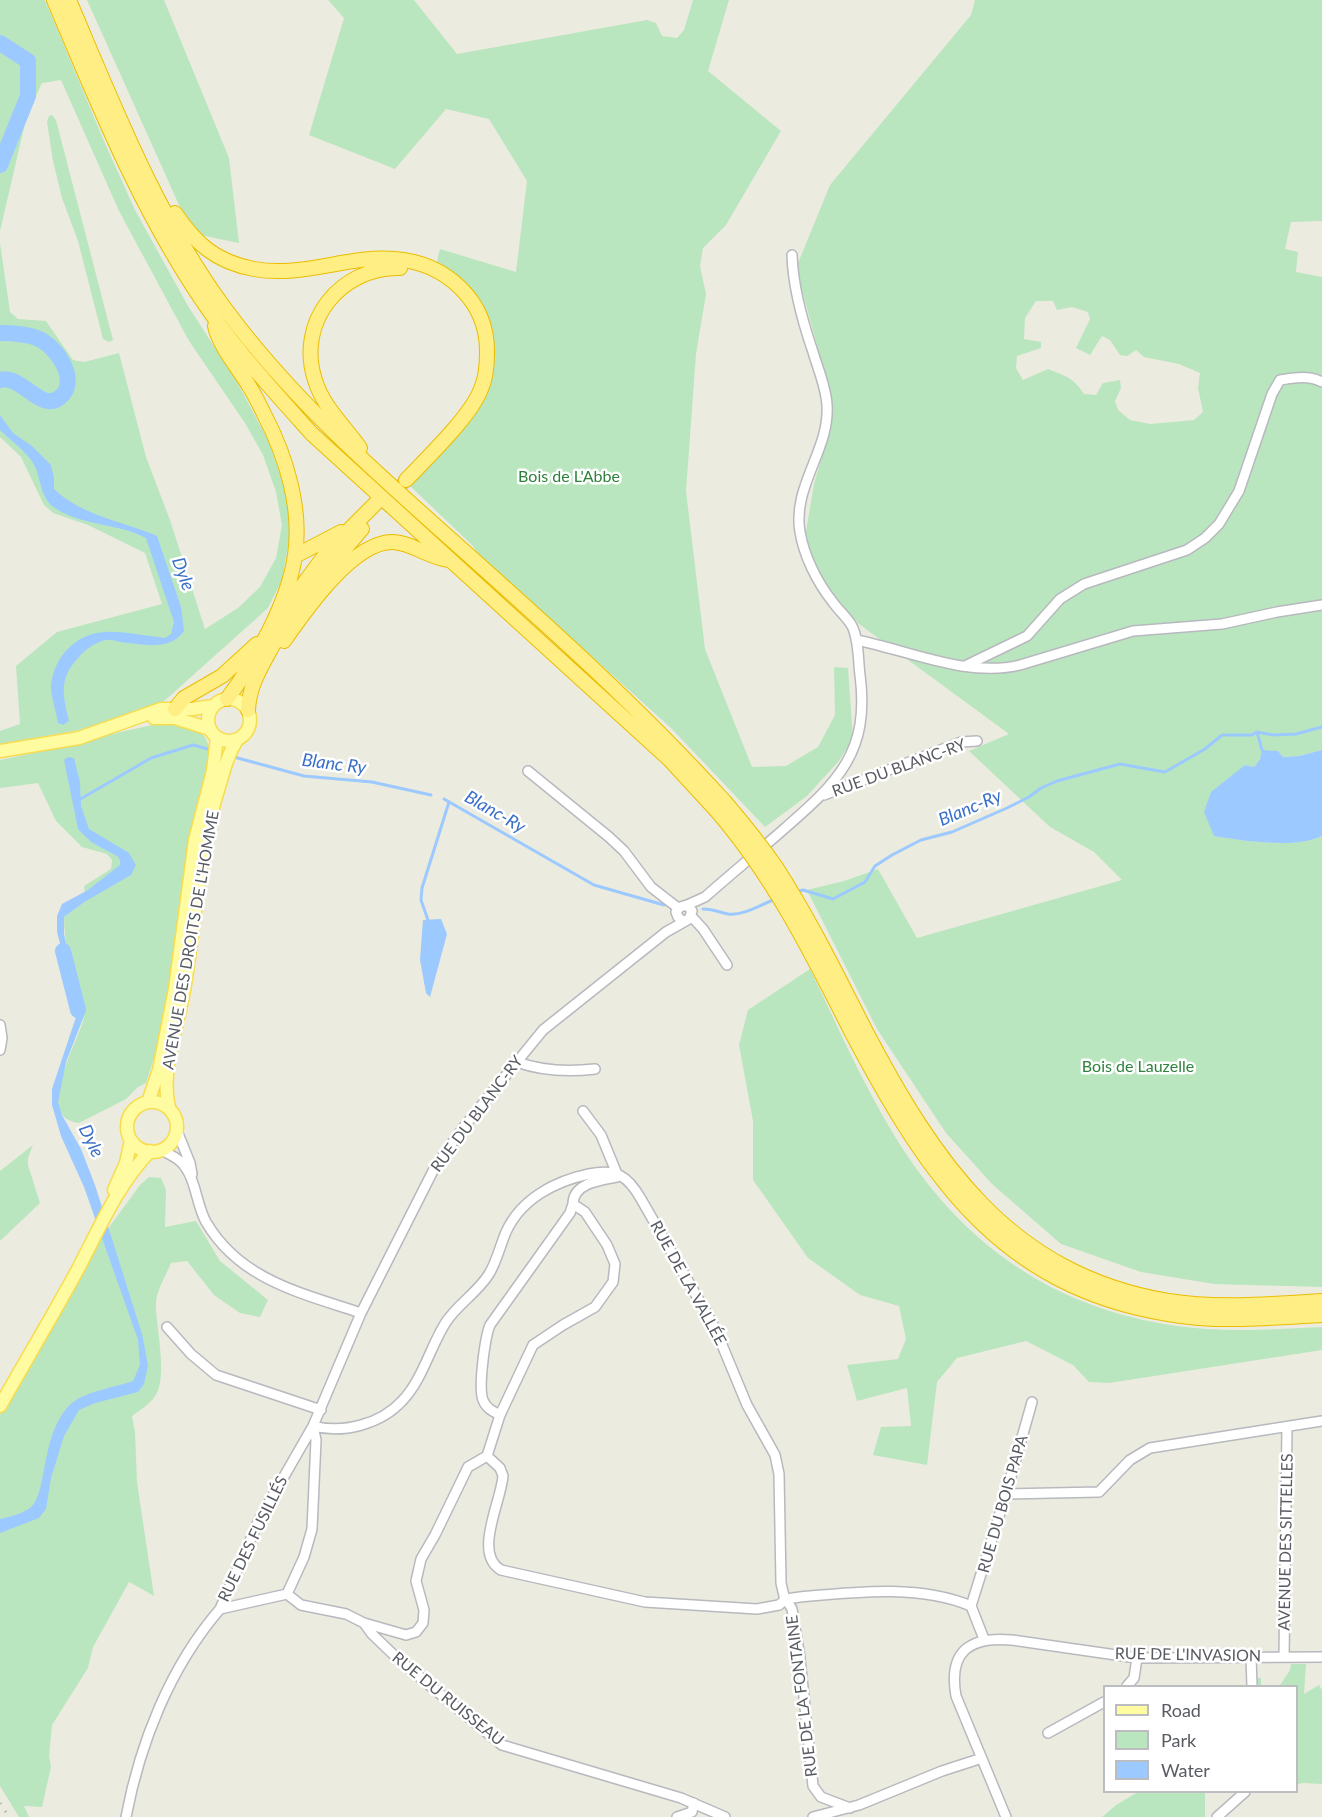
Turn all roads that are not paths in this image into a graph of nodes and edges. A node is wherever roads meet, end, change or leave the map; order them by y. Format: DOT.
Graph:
graph roads {
  1 [pos="54,0"];
  2 [pos="69,0"];
  3 [pos="149,181"];
  4 [pos="792,255"];
  5 [pos="213,316"];
  6 [pos="1322,382"];
  7 [pos="371,468"];
  8 [pos="357,524"];
  9 [pos="295,556"];
  10 [pos="451,561"];
  11 [pos="1322,605"];
  12 [pos="265,637"];
  13 [pos="856,640"];
  14 [pos="265,659"];
  15 [pos="967,665"];
  16 [pos="227,699"];
  17 [pos="213,706"];
  18 [pos="175,709"];
  19 [pos="248,710"];
  20 [pos="134,720"];
  21 [pos="214,733"];
  22 [pos="237,740"];
  23 [pos="977,741"];
  24 [pos="0,751"];
  25 [pos="528,771"];
  26 [pos="822,796"];
  27 [pos="720,806"];
  28 [pos="685,913"];
  29 [pos="727,965"];
  30 [pos="0,1025"];
  31 [pos="858,1030"];
  32 [pos="0,1050"];
  33 [pos="517,1062"];
  34 [pos="595,1069"];
  35 [pos="147,1102"];
  36 [pos="169,1107"];
  37 [pos="583,1111"];
  38 [pos="177,1131"];
  39 [pos="131,1140"];
  40 [pos="156,1150"];
  41 [pos="619,1175"];
  42 [pos="192,1182"];
  43 [pos="573,1204"];
  44 [pos="111,1206"];
  45 [pos="1322,1301"];
  46 [pos="361,1313"];
  47 [pos="1322,1315"];
  48 [pos="167,1327"];
  49 [pos="1032,1402"];
  50 [pos="0,1406"];
  51 [pos="321,1410"];
  52 [pos="500,1415"];
  53 [pos="1322,1421"];
  54 [pos="314,1426"];
  55 [pos="1287,1426"];
  56 [pos="487,1456"];
  57 [pos="1006,1494"];
  58 [pos="287,1594"];
  59 [pos="786,1599"];
  60 [pos="971,1606"];
  61 [pos="220,1609"];
  62 [pos="364,1623"];
  63 [pos="984,1639"];
  64 [pos="1251,1657"];
  65 [pos="1284,1657"];
  66 [pos="1322,1657"];
  67 [pos="1137,1658"];
  68 [pos="1128,1685"];
  69 [pos="1252,1685"];
  70 [pos="1103,1703"];
  71 [pos="1048,1733"];
  72 [pos="976,1760"];
  73 [pos="1243,1793"];
  74 [pos="694,1803"];
  75 [pos="850,1808"];
  76 [pos="126,1817"];
  77 [pos="677,1817"];
  78 [pos="725,1817"];
  79 [pos="813,1817"];
  80 [pos="1006,1817"];
  81 [pos="1216,1817"];
  1 -- 5 [label="highway"];
  2 -- 3 [label="highway"];
  3 -- 7 [label="highway"];
  3 -- 7 [label="highway"];
  4 -- 13 [label="street, RUE DU BLANC-RY"];
  5 -- 9 [label="highway"];
  5 -- 10 [label="highway"];
  6 -- 15 [label="street"];
  7 -- 27 [label="highway"];
  8 -- 9 [label="highway"];
  8 -- 12 [label="highway"];
  8 -- 14 [label="highway"];
  9 -- 12 [label="highway"];
  10 -- 14 [label="highway"];
  10 -- 27 [label="highway"];
  11 -- 15 [label="street"];
  12 -- 16 [label="highway"];
  12 -- 18 [label="highway"];
  13 -- 15 [label="street"];
  13 -- 26 [label="street, RUE DU BLANC-RY"];
  14 -- 19 [label="highway"];
  16 -- 17 [label="main road"];
  16 -- 19 [label="main road"];
  17 -- 18 [label="main road"];
  17 -- 21 [label="main road"];
  18 -- 20 [label="main road"];
  19 -- 22 [label="main road"];
  20 -- 21 [label="main road"];
  20 -- 24 [label="main road"];
  21 -- 22 [label="main road"];
  21 -- 35 [label="main road, AVENUE DES DROITS DE L'HOMME"];
  22 -- 36 [label="main road, AVENUE DES DROITS DE L'HOMME"];
  23 -- 26 [label="street, RUE DU BLANC-RY"];
  25 -- 28 [label="street"];
  26 -- 28 [label="street, RUE DU BLANC-RY"];
  27 -- 31 [label="highway, bridge"];
  28 -- 29 [label="street"];
  28 -- 33 [label="street, RUE DU BLANC-RY"];
  30 -- 32 [label="street"];
  31 -- 45 [label="highway"];
  31 -- 47 [label="highway"];
  33 -- 34 [label="street"];
  33 -- 46 [label="street, RUE DU BLANC-RY"];
  35 -- 36 [label="main road"];
  35 -- 39 [label="main road"];
  36 -- 38 [label="main road"];
  37 -- 41 [label="street, RUE DE LA VALLÉE"];
  38 -- 40 [label="main road"];
  38 -- 42 [label="street"];
  39 -- 40 [label="main road"];
  39 -- 44 [label="main road"];
  40 -- 42 [label="street"];
  40 -- 44 [label="main road"];
  41 -- 43 [label="street"];
  41 -- 54 [label="street"];
  41 -- 59 [label="street, RUE DE LA VALLÉE"];
  42 -- 46 [label="street"];
  43 -- 52 [label="street"];
  43 -- 52 [label="street"];
  44 -- 50 [label="main road"];
  46 -- 51 [label="street, RUE DU BLANC-RY"];
  48 -- 51 [label="street"];
  49 -- 57 [label="street, RUE DU BOIS PAPA"];
  51 -- 54 [label="street, RUE DU BLANC-RY"];
  52 -- 56 [label="street"];
  53 -- 55 [label="street"];
  54 -- 58 [label="street, RUE DU BLANC-RY"];
  54 -- 61 [label="street, RUE DES FUSILLÉS"];
  55 -- 57 [label="street"];
  55 -- 65 [label="street, AVENUE DES SITTELLES"];
  56 -- 59 [label="street"];
  56 -- 62 [label="street"];
  57 -- 60 [label="street, RUE DU BOIS PAPA"];
  58 -- 61 [label="street"];
  58 -- 62 [label="street, RUE DU RUISSEAU"];
  59 -- 60 [label="street"];
  59 -- 75 [label="street, RUE DE LA FONTAINE"];
  60 -- 63 [label="street"];
  61 -- 76 [label="street, RUE DES FUSILLÉS"];
  62 -- 74 [label="street, RUE DU RUISSEAU"];
  63 -- 67 [label="street, RUE DE L'INVASION"];
  63 -- 80 [label="street"];
  64 -- 65 [label="street, RUE DE L'INVASION"];
  64 -- 67 [label="street, RUE DE L'INVASION"];
  64 -- 69 [label="street"];
  65 -- 66 [label="street, RUE DE L'INVASION"];
  67 -- 68 [label="street"];
  70 -- 71 [label="street"];
  72 -- 75 [label="street"];
  73 -- 81 [label="street"];
  74 -- 77 [label="street"];
  74 -- 78 [label="street, RUE DU RUISSEAU"];
  75 -- 79 [label="street"];
}
